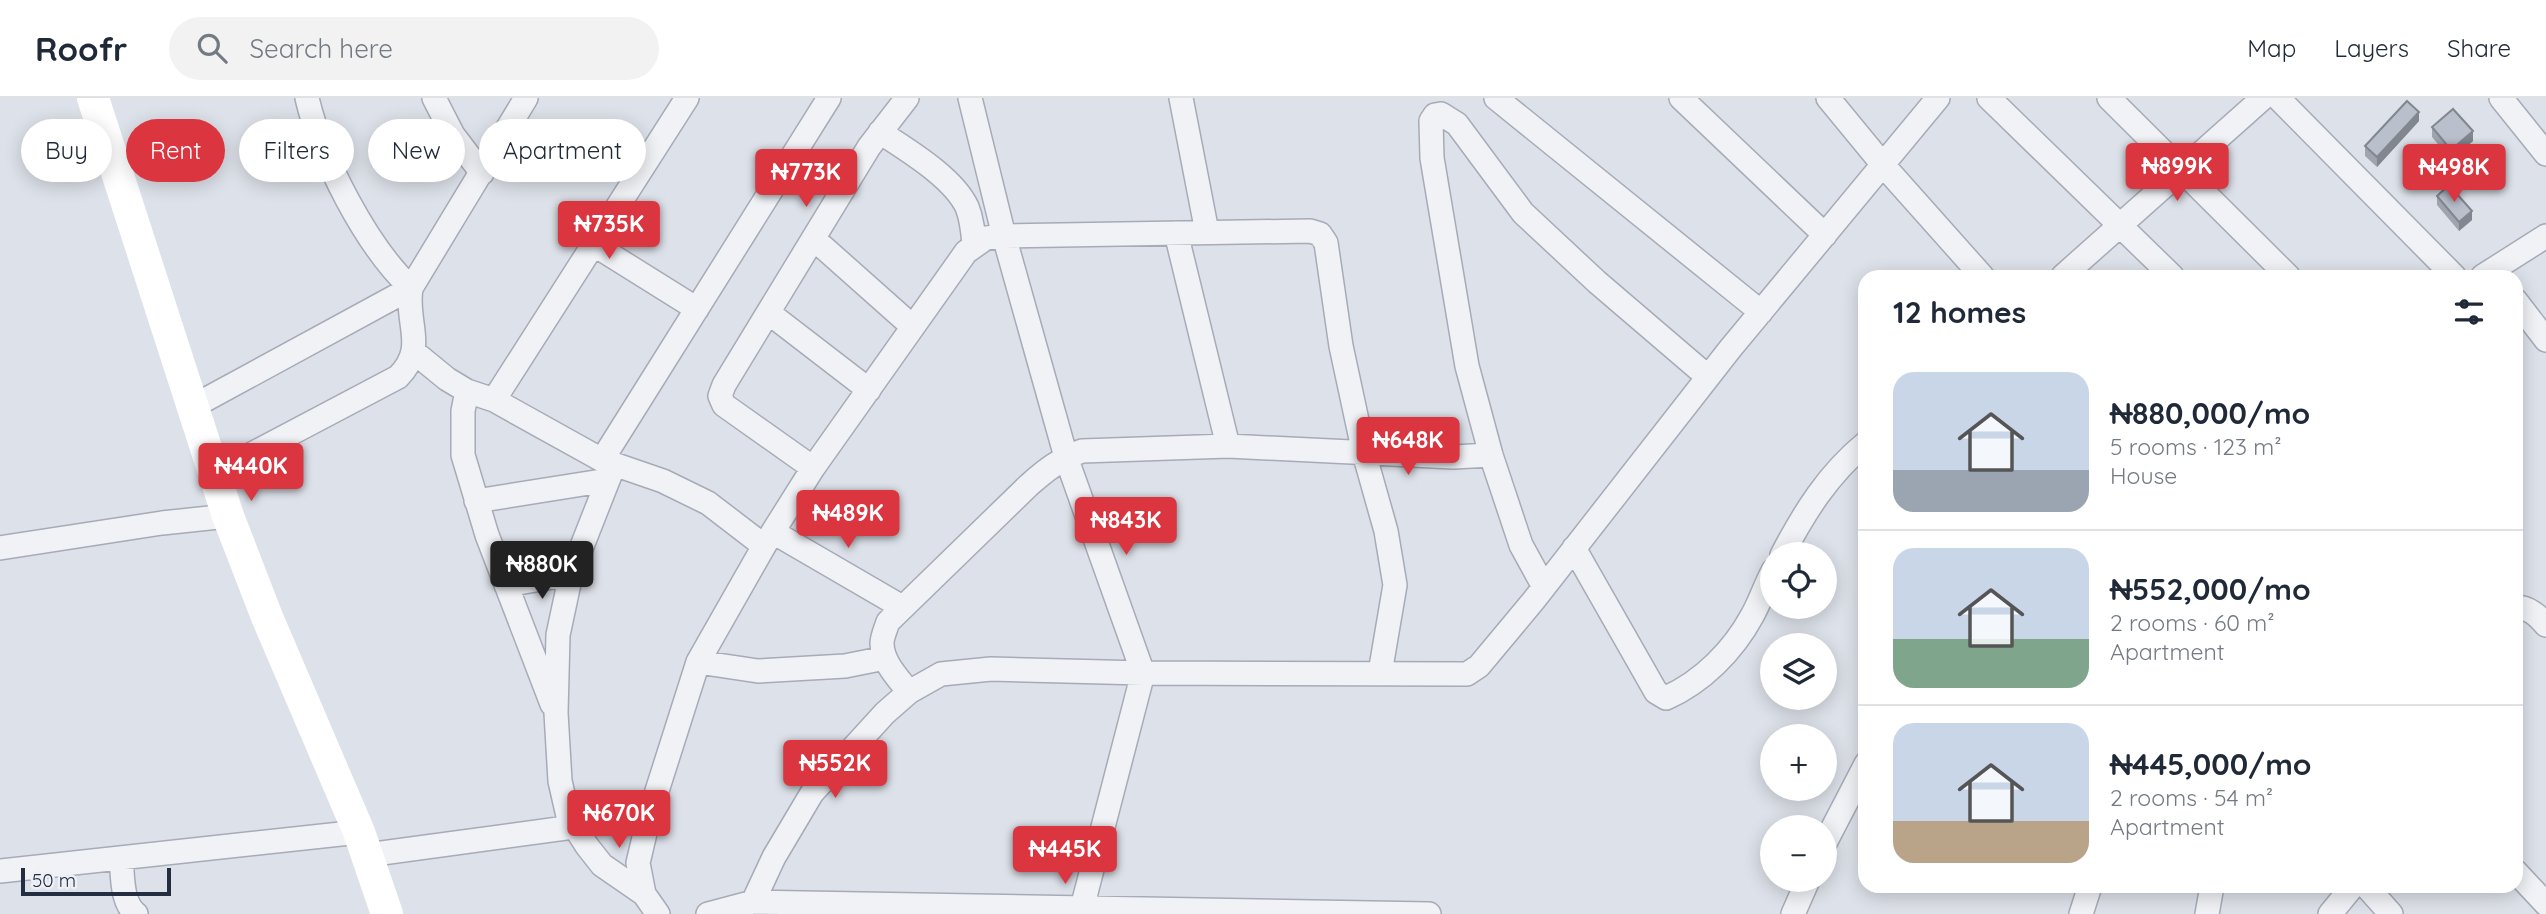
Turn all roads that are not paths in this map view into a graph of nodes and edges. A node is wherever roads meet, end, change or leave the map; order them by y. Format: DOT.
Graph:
graph roads {
  1 [pos="93,98"];
  2 [pos="307,98"];
  3 [pos="434,98"];
  4 [pos="526,98"];
  5 [pos="687,98"];
  6 [pos="829,98"];
  7 [pos="907,98"];
  8 [pos="970,98"];
  9 [pos="1181,98"];
  10 [pos="1496,98"];
  11 [pos="1681,98"];
  12 [pos="1828,98"];
  13 [pos="1938,98"];
  14 [pos="1989,98"];
  15 [pos="2109,98"];
  16 [pos="2263,98"];
  17 [pos="2278,98"];
  18 [pos="2501,98"];
  19 [pos="514,119"];
  20 [pos="880,132"];
  21 [pos="2546,154"];
  22 [pos="1884,166"];
  23 [pos="479,169"];
  24 [pos="2183,170"];
  25 [pos="479,178"];
  26 [pos="2120,223"];
  27 [pos="1207,232"];
  28 [pos="1176,233"];
  29 [pos="1825,235"];
  30 [pos="1004,236"];
  31 [pos="2546,236"];
  32 [pos="814,239"];
  33 [pos="593,244"];
  34 [pos="974,245"];
  35 [pos="1977,270"];
  36 [pos="2069,270"];
  37 [pos="2166,270"];
  38 [pos="2282,270"];
  39 [pos="2448,270"];
  40 [pos="2497,270"];
  41 [pos="411,288"];
  42 [pos="697,309"];
  43 [pos="2523,311"];
  44 [pos="1761,312"];
  45 [pos="769,313"];
  46 [pos="913,327"];
  47 [pos="2546,341"];
  48 [pos="414,352"];
  49 [pos="1708,376"];
  50 [pos="869,390"];
  51 [pos="467,391"];
  52 [pos="494,400"];
  53 [pos="192,407"];
  54 [pos="1228,446"];
  55 [pos="1858,451"];
  56 [pos="1364,453"];
  57 [pos="1487,455"];
  58 [pos="1066,457"];
  59 [pos="608,468"];
  60 [pos="813,468"];
  61 [pos="214,474"];
  62 [pos="477,500"];
  63 [pos="228,516"];
  64 [pos="769,539"];
  65 [pos="1789,542"];
  66 [pos="0,548"];
  67 [pos="1574,548"];
  68 [pos="571,574"];
  69 [pos="506,585"];
  70 [pos="1539,593"];
  71 [pos="1760,599"];
  72 [pos="902,607"];
  73 [pos="2523,607"];
  74 [pos="2546,625"];
  75 [pos="885,658"];
  76 [pos="698,662"];
  77 [pos="1143,673"];
  78 [pos="1380,673"];
  79 [pos="909,692"];
  80 [pos="556,713"];
  81 [pos="1858,779"];
  82 [pos="1837,820"];
  83 [pos="573,827"];
  84 [pos="363,844"];
  85 [pos="121,858"];
  86 [pos="0,871"];
  87 [pos="2523,879"];
  88 [pos="1803,892"];
  89 [pos="2088,893"];
  90 [pos="2211,893"];
  91 [pos="2347,893"];
  92 [pos="2372,893"];
  93 [pos="644,894"];
  94 [pos="753,902"];
  95 [pos="2546,904"];
  96 [pos="1082,908"];
  97 [pos="1045,911"];
  98 [pos="136,914"];
  99 [pos="387,914"];
  100 [pos="658,914"];
  101 [pos="708,914"];
  102 [pos="1429,914"];
  103 [pos="1793,914"];
  104 [pos="2081,914"];
  105 [pos="2207,914"];
  106 [pos="2330,914"];
  107 [pos="2392,914"];
  1 -- 53 [label="main road"];
  2 -- 41 [label="street"];
  3 -- 23 [label="street"];
  4 -- 19 [label="street"];
  5 -- 33 [label="street"];
  6 -- 42 [label="street"];
  7 -- 20 [label="street"];
  8 -- 30 [label="street"];
  9 -- 27 [label="street"];
  10 -- 44 [label="street"];
  11 -- 29 [label="street"];
  12 -- 22 [label="street"];
  13 -- 22 [label="street"];
  14 -- 26 [label="street"];
  15 -- 24 [label="street"];
  16 -- 24 [label="street"];
  17 -- 39 [label="street"];
  18 -- 21 [label="street"];
  20 -- 32 [label="street"];
  20 -- 34 [label="street"];
  22 -- 29 [label="street"];
  22 -- 35 [label="street"];
  24 -- 26 [label="street"];
  24 -- 38 [label="street"];
  25 -- 41 [label="street"];
  26 -- 36 [label="street"];
  26 -- 37 [label="street"];
  27 -- 28 [label="street"];
  27 -- 56 [label="street"];
  28 -- 30 [label="street"];
  28 -- 54 [label="street"];
  29 -- 44 [label="street"];
  30 -- 34 [label="street"];
  30 -- 58 [label="street"];
  31 -- 40 [label="street"];
  32 -- 45 [label="street"];
  32 -- 46 [label="street"];
  33 -- 42 [label="street"];
  33 -- 52 [label="street"];
  34 -- 46 [label="street"];
  41 -- 48 [label="street"];
  41 -- 53 [label="street"];
  42 -- 59 [label="street"];
  43 -- 47 [label="street"];
  44 -- 49 [label="street"];
  45 -- 50 [label="street"];
  45 -- 60 [label="street"];
  46 -- 50 [label="street"];
  48 -- 51 [label="street"];
  48 -- 61 [label="street"];
  49 -- 57 [label="street"];
  49 -- 67 [label="street"];
  50 -- 60 [label="street"];
  51 -- 52 [label="street"];
  51 -- 62 [label="street"];
  52 -- 59 [label="street"];
  53 -- 61 [label="main road"];
  54 -- 56 [label="street"];
  54 -- 58 [label="street"];
  55 -- 65 [label="street"];
  56 -- 57 [label="street"];
  56 -- 78 [label="street"];
  57 -- 70 [label="street"];
  58 -- 72 [label="street"];
  58 -- 77 [label="street"];
  59 -- 62 [label="street"];
  59 -- 64 [label="street"];
  59 -- 68 [label="street"];
  60 -- 64 [label="street"];
  61 -- 63 [label="main road"];
  62 -- 69 [label="street"];
  63 -- 66 [label="street"];
  63 -- 84 [label="main road"];
  64 -- 72 [label="street"];
  64 -- 76 [label="street"];
  67 -- 70 [label="street"];
  67 -- 71 [label="street"];
  68 -- 69 [label="street"];
  68 -- 80 [label="street"];
  69 -- 80 [label="street"];
  70 -- 78 [label="street"];
  72 -- 75 [label="street"];
  73 -- 74 [label="street"];
  75 -- 76 [label="street"];
  75 -- 79 [label="street"];
  76 -- 93 [label="street"];
  77 -- 78 [label="street"];
  77 -- 79 [label="street"];
  77 -- 96 [label="street"];
  79 -- 94 [label="street"];
  80 -- 83 [label="street"];
  81 -- 82 [label="street"];
  83 -- 84 [label="street"];
  83 -- 93 [label="street"];
  84 -- 85 [label="street"];
  84 -- 99 [label="main road"];
  85 -- 86 [label="street"];
  85 -- 98 [label="street"];
  87 -- 95 [label="street"];
  88 -- 103 [label="street"];
  89 -- 104 [label="street"];
  90 -- 105 [label="street"];
  91 -- 106 [label="street"];
  92 -- 107 [label="street"];
  93 -- 100 [label="street"];
  94 -- 97 [label="street"];
  94 -- 101 [label="street"];
  96 -- 97 [label="street"];
  96 -- 102 [label="street"];
}
